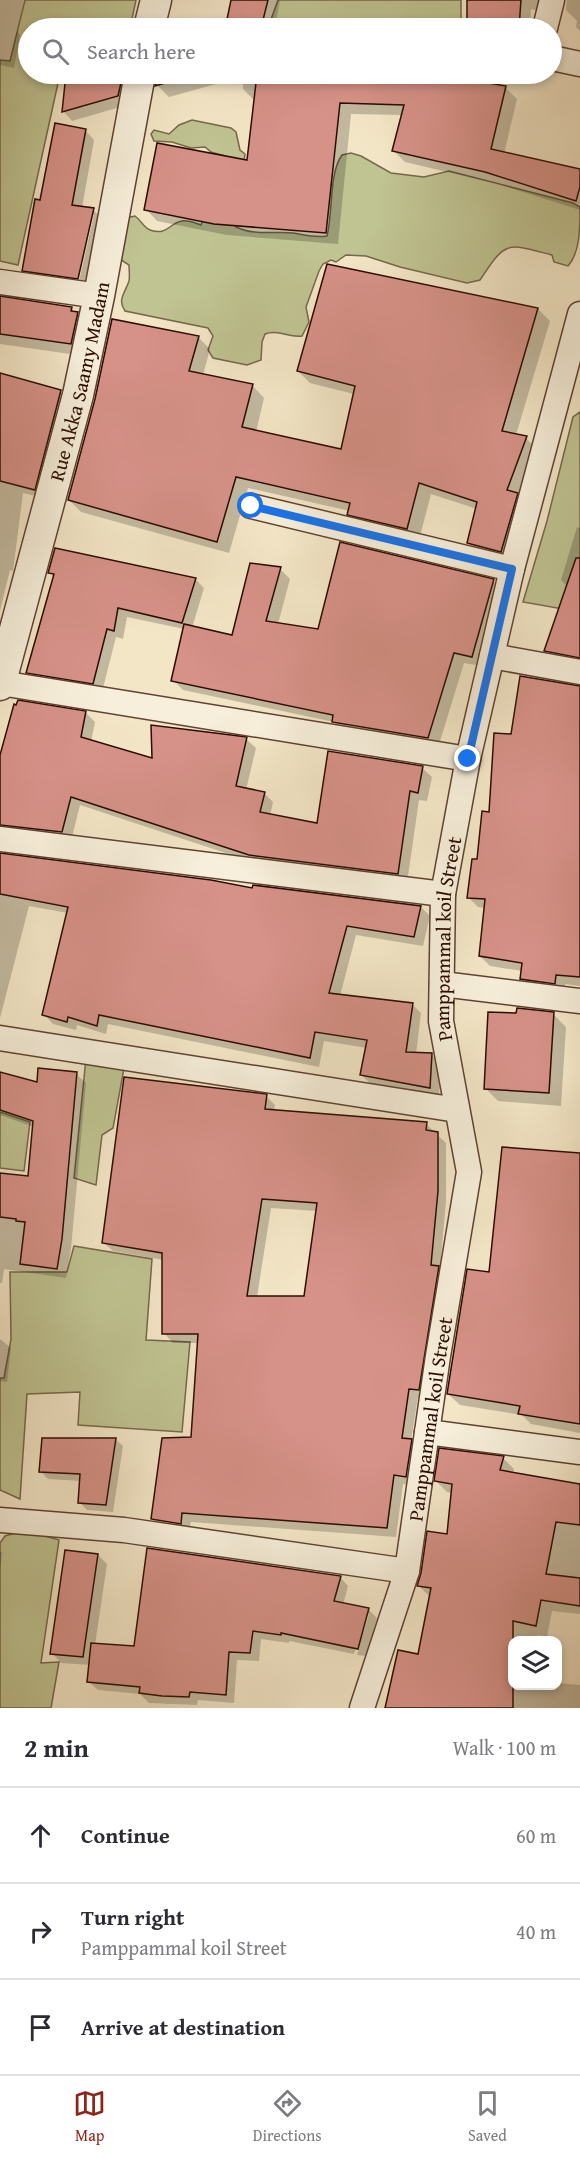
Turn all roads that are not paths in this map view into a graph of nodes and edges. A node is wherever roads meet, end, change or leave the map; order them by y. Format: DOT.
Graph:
graph roads {
  1 [pos="156,0"];
  2 [pos="552,0"];
  3 [pos="152,18"];
  4 [pos="548,18"];
  5 [pos="562,60"];
  6 [pos="580,64"];
  7 [pos="138,84"];
  8 [pos="0,282"];
  9 [pos="99,296"];
  10 [pos="580,314"];
  11 [pos="251,506"];
  12 [pos="512,569"];
  13 [pos="492,656"];
  14 [pos="580,672"];
  15 [pos="0,684"];
  16 [pos="468,759"];
  17 [pos="0,839"];
  18 [pos="443,894"];
  19 [pos="442,984"];
  20 [pos="580,1001"];
  21 [pos="0,1038"];
  22 [pos="457,1110"];
  23 [pos="427,1432"];
  24 [pos="580,1452"];
  25 [pos="0,1520"];
  26 [pos="407,1570"];
  27 [pos="362,1708"];
  1 -- 3 [label="street"];
  2 -- 4 [label="street"];
  5 -- 6 [label="street"];
  7 -- 9 [label="street, Rue Akka Saamy Madam"];
  8 -- 9 [label="street"];
  9 -- 15 [label="street, Rue Akka Saamy Madam"];
  10 -- 12 [label="street, Pamppammal koil Street"];
  11 -- 12 [label="street"];
  12 -- 13 [label="street, Pamppammal koil Street"];
  13 -- 14 [label="street"];
  13 -- 16 [label="street, Pamppammal koil Street"];
  15 -- 16 [label="street"];
  16 -- 18 [label="street, Pamppammal koil Street"];
  17 -- 18 [label="street"];
  18 -- 19 [label="street, Pamppammal koil Street"];
  19 -- 20 [label="street"];
  19 -- 22 [label="street, Pamppammal koil Street"];
  21 -- 22 [label="street"];
  22 -- 23 [label="street, Pamppammal koil Street"];
  23 -- 24 [label="street"];
  23 -- 26 [label="street, Pamppammal koil Street"];
  25 -- 26 [label="street"];
  26 -- 27 [label="street, Pamppammal koil Street"];
}
